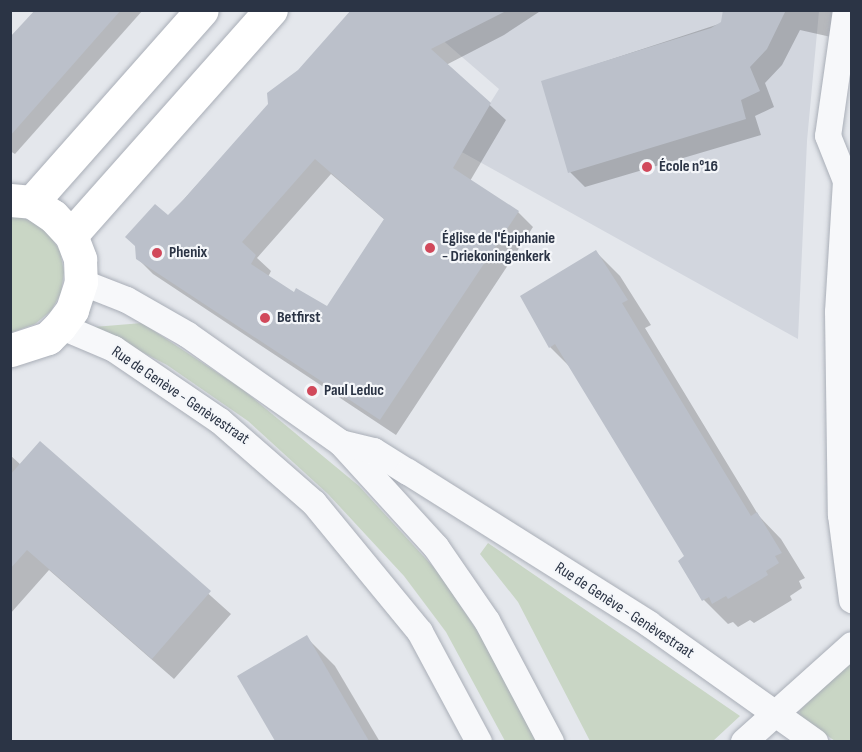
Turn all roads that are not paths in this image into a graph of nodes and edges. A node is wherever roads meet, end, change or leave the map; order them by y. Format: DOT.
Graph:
graph roads {
  1 [pos="202,10"];
  2 [pos="271,10"];
  3 [pos="846,10"];
  4 [pos="21,201"];
  5 [pos="71,236"];
  6 [pos="81,282"];
  7 [pos="60,326"];
  8 [pos="10,350"];
  9 [pos="341,443"];
  10 [pos="852,600"];
  11 [pos="852,645"];
  12 [pos="774,714"];
  13 [pos="479,741"];
  14 [pos="551,741"];
  15 [pos="744,741"];
  16 [pos="814,741"];
  1 -- 4 [label="street"];
  2 -- 5 [label="street"];
  3 -- 10 [label="street"];
  4 -- 5 [label="street"];
  5 -- 6 [label="street"];
  6 -- 7 [label="street"];
  6 -- 9 [label="street, Rue de Genève - Genèvestraat"];
  7 -- 8 [label="street"];
  7 -- 13 [label="street, Rue de Genève - Genèvestraat"];
  9 -- 12 [label="street, Rue de Genève - Genèvestraat"];
  9 -- 14 [label="street, Rue de Genève - Genèvestraat"];
  11 -- 12 [label="street"];
  12 -- 15 [label="street"];
  12 -- 16 [label="street, Rue de Genève - Genèvestraat"];
}
